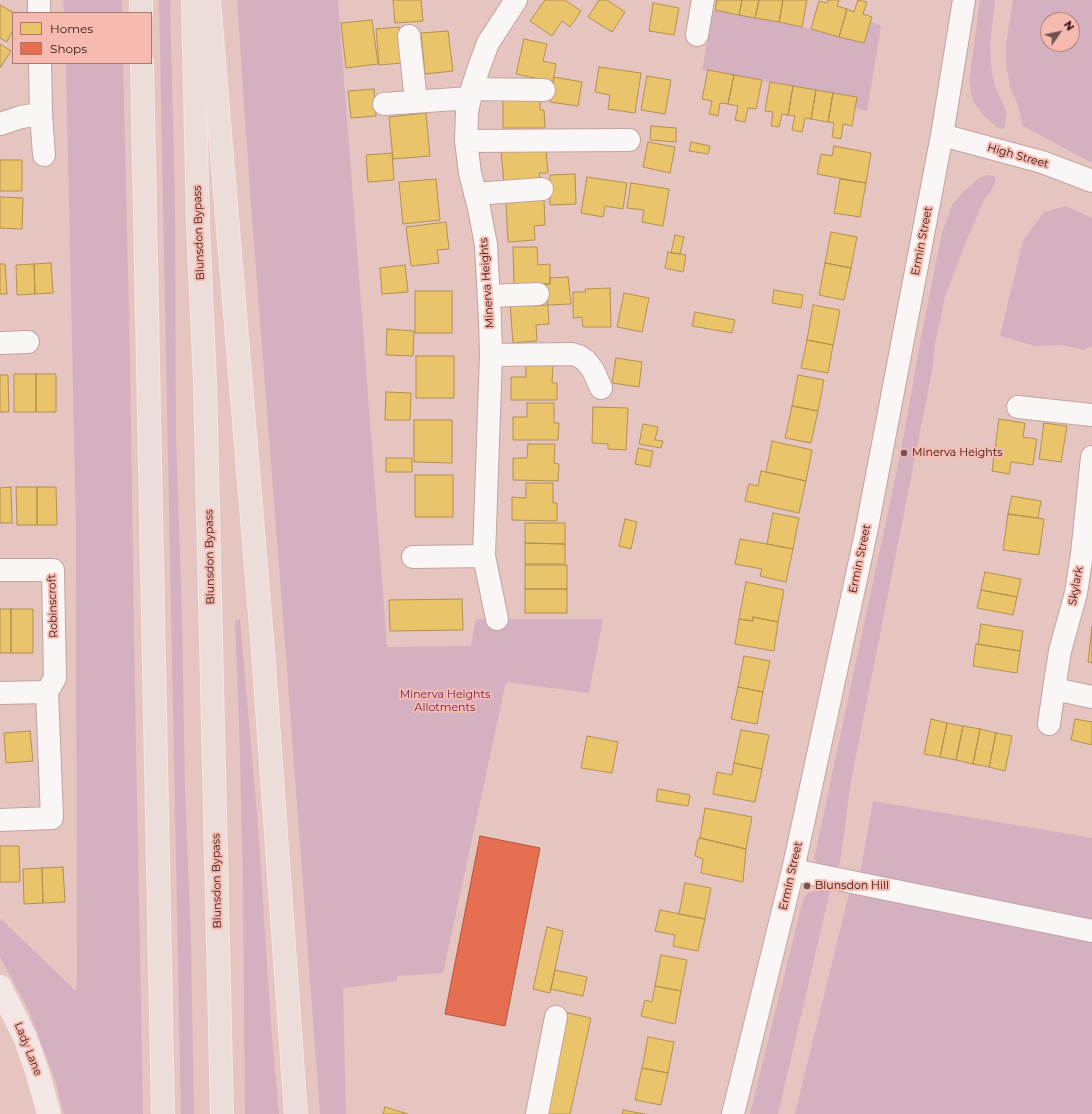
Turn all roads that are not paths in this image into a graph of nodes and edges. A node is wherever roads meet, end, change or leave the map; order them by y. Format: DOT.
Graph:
graph roads {
  1 [pos="141,0"];
  2 [pos="193,0"];
  3 [pos="209,0"];
  4 [pos="516,0"];
  5 [pos="703,0"];
  6 [pos="964,0"];
  7 [pos="142,12"];
  8 [pos="697,35"];
  9 [pos="409,36"];
  10 [pos="40,64"];
  11 [pos="142,64"];
  12 [pos="544,90"];
  13 [pos="471,94"];
  14 [pos="416,101"];
  15 [pos="384,104"];
  16 [pos="41,114"];
  17 [pos="0,124"];
  18 [pos="942,135"];
  19 [pos="629,140"];
  20 [pos="466,141"];
  21 [pos="44,155"];
  22 [pos="1092,181"];
  23 [pos="542,189"];
  24 [pos="475,194"];
  25 [pos="538,294"];
  26 [pos="489,296"];
  27 [pos="28,342"];
  28 [pos="0,343"];
  29 [pos="491,355"];
  30 [pos="601,388"];
  31 [pos="1018,407"];
  32 [pos="1092,415"];
  33 [pos="1092,457"];
  34 [pos="484,556"];
  35 [pos="412,557"];
  36 [pos="0,570"];
  37 [pos="497,619"];
  38 [pos="1054,689"];
  39 [pos="47,692"];
  40 [pos="0,694"];
  41 [pos="1092,696"];
  42 [pos="1049,724"];
  43 [pos="0,820"];
  44 [pos="793,870"];
  45 [pos="1092,931"];
  46 [pos="0,987"];
  47 [pos="556,1017"];
  48 [pos="50,1114"];
  49 [pos="163,1114"];
  50 [pos="222,1114"];
  51 [pos="296,1114"];
  52 [pos="537,1114"];
  53 [pos="733,1114"];
  1 -- 7 [label="highway"];
  2 -- 50 [label="highway, Blunsdon Bypass"];
  3 -- 51 [label="highway"];
  4 -- 13 [label="street, Minerva Heights"];
  5 -- 8 [label="street"];
  6 -- 18 [label="street, Ermin Street"];
  9 -- 14 [label="street"];
  10 -- 16 [label="street"];
  11 -- 49 [label="highway"];
  12 -- 13 [label="street"];
  13 -- 14 [label="street"];
  13 -- 20 [label="street, Minerva Heights"];
  14 -- 15 [label="street"];
  16 -- 17 [label="street"];
  16 -- 21 [label="street"];
  18 -- 22 [label="street, High Street"];
  18 -- 44 [label="street, Ermin Street"];
  19 -- 20 [label="street"];
  20 -- 24 [label="street, Minerva Heights"];
  23 -- 24 [label="street"];
  24 -- 26 [label="street, Minerva Heights"];
  25 -- 26 [label="street"];
  26 -- 29 [label="street, Minerva Heights"];
  27 -- 28 [label="street"];
  29 -- 30 [label="street"];
  29 -- 34 [label="street, Minerva Heights"];
  31 -- 32 [label="street"];
  33 -- 38 [label="street, Skylark"];
  34 -- 35 [label="street"];
  34 -- 37 [label="street, Minerva Heights"];
  36 -- 39 [label="street, Robinscroft"];
  38 -- 41 [label="street"];
  38 -- 42 [label="street, Skylark"];
  39 -- 40 [label="street"];
  39 -- 43 [label="street, Robinscroft"];
  44 -- 45 [label="street"];
  44 -- 53 [label="street, Ermin Street"];
  46 -- 48 [label="main road, Lady Lane"];
  47 -- 52 [label="street"];
}
